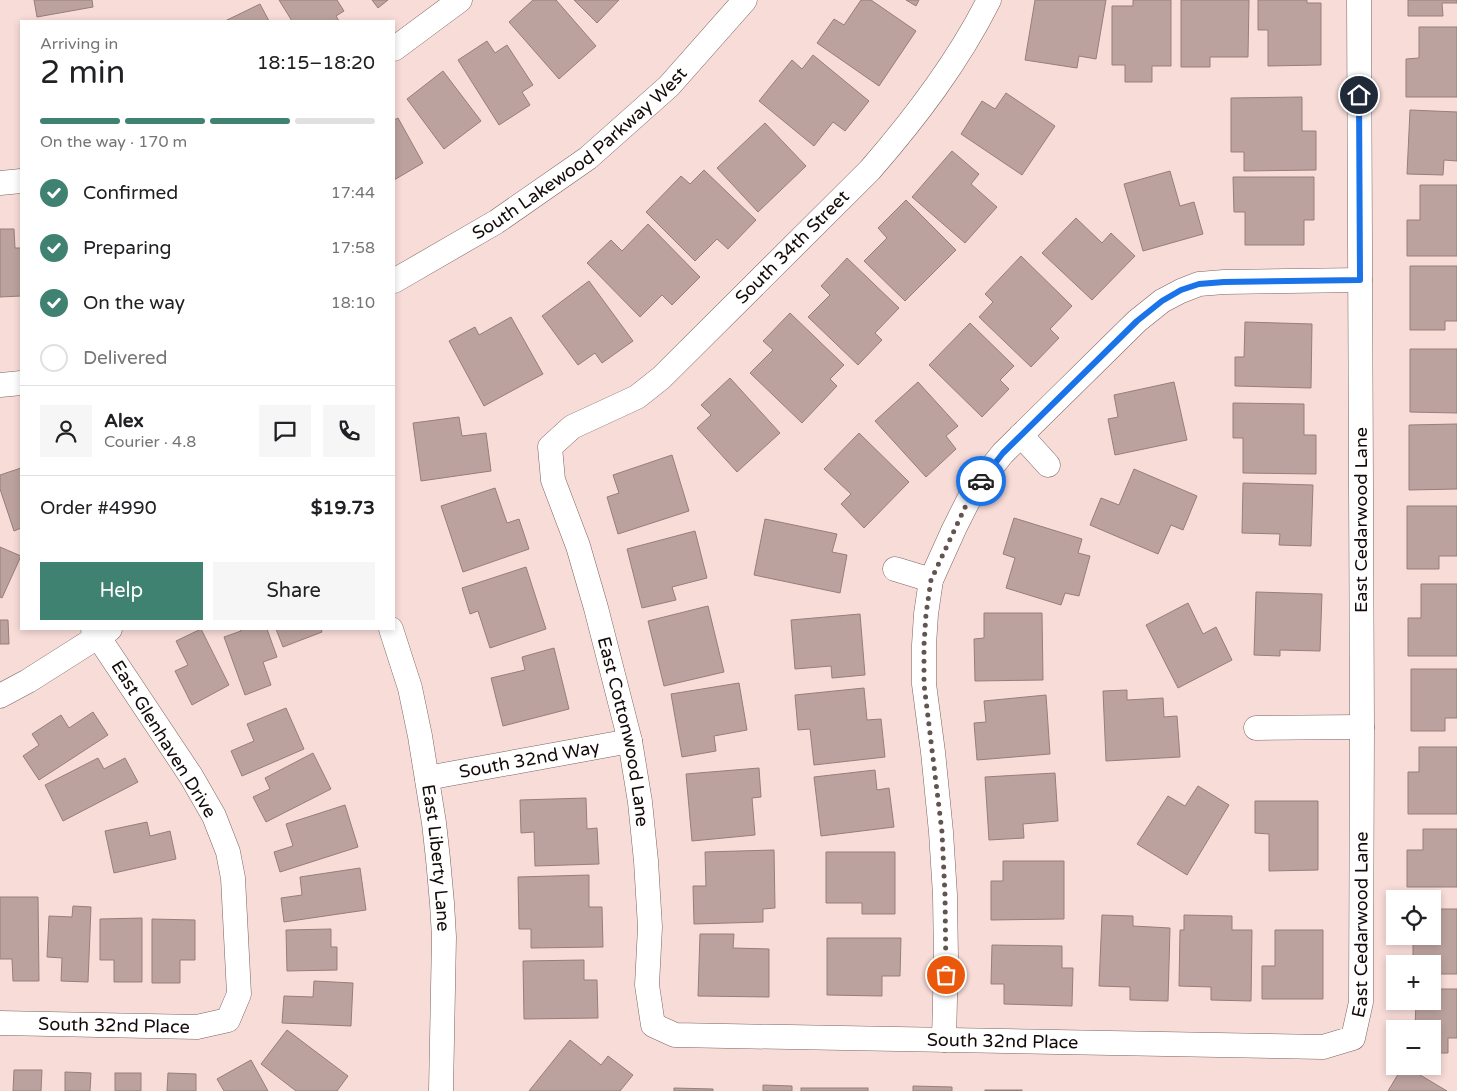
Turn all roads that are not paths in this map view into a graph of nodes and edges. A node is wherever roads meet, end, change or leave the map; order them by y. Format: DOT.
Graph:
graph roads {
  1 [pos="460,0"];
  2 [pos="745,0"];
  3 [pos="989,0"];
  4 [pos="1359,0"];
  5 [pos="395,48"];
  6 [pos="20,181"];
  7 [pos="0,183"];
  8 [pos="395,280"];
  9 [pos="1360,280"];
  10 [pos="20,383"];
  11 [pos="0,385"];
  12 [pos="1022,435"];
  13 [pos="550,447"];
  14 [pos="1048,465"];
  15 [pos="895,569"];
  16 [pos="931,580"];
  17 [pos="391,630"];
  18 [pos="100,631"];
  19 [pos="0,696"];
  20 [pos="1362,727"];
  21 [pos="1256,728"];
  22 [pos="630,741"];
  23 [pos="427,778"];
  24 [pos="228,1020"];
  25 [pos="0,1023"];
  26 [pos="653,1025"];
  27 [pos="1353,1038"];
  28 [pos="944,1040"];
  29 [pos="441,1091"];
  1 -- 5 [label="street"];
  2 -- 8 [label="street, South Lakewood Parkway West"];
  3 -- 13 [label="street, South 34th Street"];
  4 -- 9 [label="street, East Cedarwood Lane"];
  6 -- 7 [label="street"];
  9 -- 12 [label="street"];
  9 -- 20 [label="street, East Cedarwood Lane"];
  10 -- 11 [label="street"];
  12 -- 14 [label="street"];
  12 -- 16 [label="street"];
  13 -- 22 [label="street, East Cottonwood Lane"];
  15 -- 16 [label="street"];
  16 -- 28 [label="street"];
  17 -- 23 [label="street, East Liberty Lane"];
  18 -- 19 [label="street"];
  18 -- 24 [label="street, East Glenhaven Drive"];
  20 -- 21 [label="street"];
  20 -- 27 [label="street, East Cedarwood Lane"];
  22 -- 23 [label="street, South 32nd Way"];
  22 -- 26 [label="street, East Cottonwood Lane"];
  23 -- 29 [label="street, East Liberty Lane"];
  24 -- 25 [label="street, South 32nd Place"];
  26 -- 28 [label="street, South 32nd Place"];
  27 -- 28 [label="street, South 32nd Place"];
}
